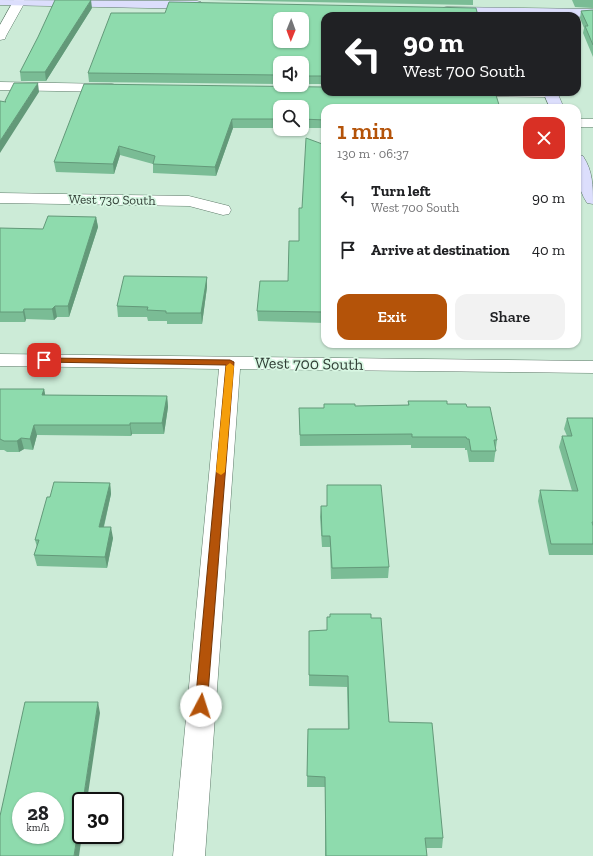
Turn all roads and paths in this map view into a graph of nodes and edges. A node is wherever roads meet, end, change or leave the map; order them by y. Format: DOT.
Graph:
graph roads {
  1 [pos="515,0"];
  2 [pos="0,1"];
  3 [pos="19,2"];
  4 [pos="130,2"];
  5 [pos="209,6"];
  6 [pos="439,10"];
  7 [pos="480,12"];
  8 [pos="520,12"];
  9 [pos="581,13"];
  10 [pos="593,13"];
  11 [pos="0,36"];
  12 [pos="0,86"];
  13 [pos="123,88"];
  14 [pos="581,123"];
  15 [pos="593,123"];
  16 [pos="581,169"];
  17 [pos="0,198"];
  18 [pos="593,199"];
  19 [pos="224,210"];
  20 [pos="0,360"];
  21 [pos="230,362"];
  22 [pos="593,366"];
  23 [pos="189,856"];
  1 -- 8 [label="main road"];
  2 -- 3 [label="main road"];
  3 -- 4 [label="main road"];
  3 -- 11 [label="street"];
  4 -- 5 [label="main road"];
  6 -- 7 [label="main road"];
  9 -- 10 [label="main road"];
  12 -- 13 [label="street"];
  14 -- 15 [label="street"];
  16 -- 18 [label="main road"];
  17 -- 19 [label="street, West 730 South"];
  20 -- 21 [label="street, West 700 South"];
  21 -- 22 [label="street, West 700 South"];
  21 -- 23 [label="street"];
}
